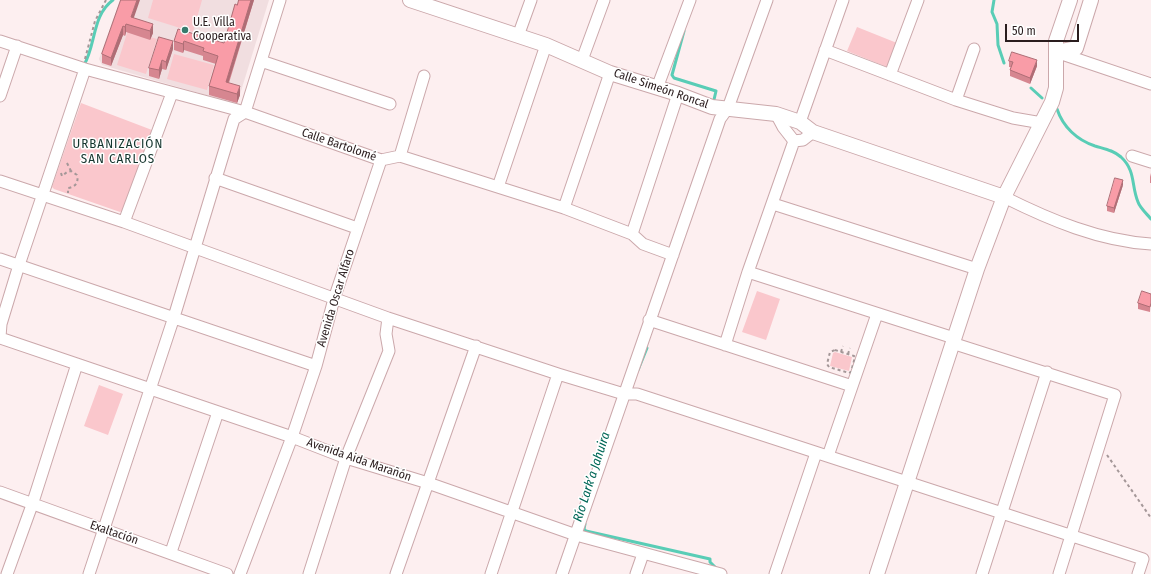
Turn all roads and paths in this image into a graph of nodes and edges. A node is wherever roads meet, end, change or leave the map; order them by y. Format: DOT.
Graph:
graph roads {
  1 [pos="106,0"];
  2 [pos="280,0"];
  3 [pos="410,0"];
  4 [pos="531,0"];
  5 [pos="604,0"];
  6 [pos="690,0"];
  7 [pos="767,0"];
  8 [pos="843,0"];
  9 [pos="918,0"];
  10 [pos="1070,0"];
  11 [pos="1091,0"];
  12 [pos="518,36"];
  13 [pos="0,41"];
  14 [pos="546,45"];
  15 [pos="17,46"];
  16 [pos="974,49"];
  17 [pos="825,50"];
  18 [pos="1056,52"];
  19 [pos="582,60"];
  20 [pos="261,61"];
  21 [pos="81,68"];
  22 [pos="610,73"];
  23 [pos="890,75"];
  24 [pos="424,76"];
  25 [pos="1151,84"];
  26 [pos="657,88"];
  27 [pos="172,93"];
  28 [pos="678,94"];
  29 [pos="0,96"];
  30 [pos="956,100"];
  31 [pos="390,104"];
  32 [pos="728,108"];
  33 [pos="245,112"];
  34 [pos="776,114"];
  35 [pos="800,122"];
  36 [pos="1042,123"];
  37 [pos="813,132"];
  38 [pos="794,141"];
  39 [pos="400,156"];
  40 [pos="1132,156"];
  41 [pos="381,160"];
  42 [pos="1151,162"];
  43 [pos="68,163"];
  44 [pos="52,166"];
  45 [pos="71,171"];
  46 [pos="215,178"];
  47 [pos="0,181"];
  48 [pos="498,187"];
  49 [pos="43,195"];
  50 [pos="1004,197"];
  51 [pos="66,202"];
  52 [pos="773,204"];
  53 [pos="564,208"];
  54 [pos="124,222"];
  55 [pos="357,228"];
  56 [pos="632,234"];
  57 [pos="1151,244"];
  58 [pos="195,248"];
  59 [pos="673,255"];
  60 [pos="0,259"];
  61 [pos="19,265"];
  62 [pos="977,269"];
  63 [pos="748,272"];
  64 [pos="334,299"];
  65 [pos="877,314"];
  66 [pos="174,317"];
  67 [pos="388,318"];
  68 [pos="649,320"];
  69 [pos="0,337"];
  70 [pos="953,340"];
  71 [pos="725,345"];
  72 [pos="476,346"];
  73 [pos="843,346"];
  74 [pos="850,348"];
  75 [pos="841,352"];
  76 [pos="848,354"];
  77 [pos="77,364"];
  78 [pos="316,366"];
  79 [pos="1047,372"];
  80 [pos="558,374"];
  81 [pos="852,386"];
  82 [pos="149,389"];
  83 [pos="624,394"];
  84 [pos="218,412"];
  85 [pos="292,437"];
  86 [pos="1099,444"];
  87 [pos="816,452"];
  88 [pos="828,456"];
  89 [pos="346,458"];
  90 [pos="907,482"];
  91 [pos="428,484"];
  92 [pos="0,492"];
  93 [pos="32,505"];
  94 [pos="512,512"];
  95 [pos="1001,513"];
  96 [pos="1151,518"];
  97 [pos="104,530"];
  98 [pos="576,535"];
  99 [pos="1071,536"];
  100 [pos="171,552"];
  101 [pos="643,554"];
  102 [pos="7,574"];
  103 [pos="89,574"];
  104 [pos="227,574"];
  105 [pos="240,574"];
  106 [pos="309,574"];
  107 [pos="396,574"];
  108 [pos="491,574"];
  109 [pos="562,574"];
  110 [pos="636,574"];
  111 [pos="721,574"];
  112 [pos="775,574"];
  113 [pos="877,574"];
  114 [pos="982,574"];
  115 [pos="1059,574"];
  116 [pos="1138,574"];
  1 -- 21 [label="path"];
  2 -- 20 [label="street"];
  3 -- 12 [label="street, Calle Simeón Roncal"];
  4 -- 12 [label="street"];
  5 -- 19 [label="street"];
  6 -- 26 [label="street"];
  7 -- 32 [label="street"];
  8 -- 17 [label="street"];
  9 -- 23 [label="street"];
  10 -- 18 [label="street"];
  11 -- 18 [label="street"];
  12 -- 14 [label="street, Calle Simeón Roncal"];
  13 -- 15 [label="street, Calle Bartolomé"];
  14 -- 19 [label="street, Calle Simeón Roncal"];
  14 -- 48 [label="street"];
  15 -- 21 [label="street, Calle Bartolomé"];
  15 -- 29 [label="street"];
  16 -- 30 [label="street"];
  17 -- 23 [label="street"];
  17 -- 35 [label="street"];
  18 -- 25 [label="street"];
  18 -- 36 [label="street"];
  19 -- 22 [label="street, Calle Simeón Roncal"];
  20 -- 31 [label="street"];
  20 -- 33 [label="street"];
  21 -- 27 [label="street, Calle Bartolomé"];
  21 -- 44 [label="street"];
  22 -- 26 [label="street, Calle Simeón Roncal"];
  22 -- 53 [label="street"];
  23 -- 30 [label="street"];
  24 -- 39 [label="street"];
  26 -- 28 [label="street, Calle Simeón Roncal"];
  27 -- 33 [label="street, Calle Bartolomé"];
  27 -- 54 [label="street"];
  28 -- 32 [label="street, Calle Simeón Roncal"];
  28 -- 56 [label="street"];
  30 -- 36 [label="street"];
  32 -- 34 [label="street, Calle Simeón Roncal"];
  32 -- 59 [label="street"];
  33 -- 41 [label="street, Calle Bartolomé"];
  33 -- 46 [label="street"];
  34 -- 35 [label="street, Calle Simeón Roncal"];
  34 -- 38 [label="street"];
  35 -- 37 [label="street, Calle Simeón Roncal"];
  36 -- 50 [label="street"];
  37 -- 38 [label="street"];
  37 -- 50 [label="street, Calle Simeón Roncal"];
  38 -- 52 [label="street"];
  39 -- 41 [label="street, Calle Bartolomé"];
  39 -- 48 [label="street, Calle Bartolomé"];
  40 -- 42 [label="street"];
  41 -- 55 [label="street, Avenida Oscar Alfaro"];
  43 -- 45 [label="path"];
  44 -- 45 [label="path"];
  44 -- 49 [label="street"];
  45 -- 51 [label="path"];
  46 -- 55 [label="street"];
  46 -- 58 [label="street"];
  47 -- 49 [label="street"];
  48 -- 53 [label="street, Calle Bartolomé"];
  49 -- 51 [label="street"];
  49 -- 61 [label="street"];
  50 -- 57 [label="street"];
  50 -- 62 [label="street"];
  51 -- 54 [label="street"];
  52 -- 62 [label="street"];
  52 -- 63 [label="street"];
  53 -- 56 [label="street, Calle Bartolomé"];
  54 -- 58 [label="street"];
  55 -- 64 [label="street, Avenida Oscar Alfaro"];
  56 -- 59 [label="street, Calle Bartolomé"];
  58 -- 64 [label="street"];
  58 -- 66 [label="street"];
  59 -- 68 [label="street"];
  60 -- 61 [label="street"];
  61 -- 66 [label="street"];
  61 -- 69 [label="street"];
  62 -- 70 [label="street"];
  63 -- 65 [label="street"];
  63 -- 71 [label="street"];
  64 -- 67 [label="street"];
  64 -- 78 [label="street, Avenida Oscar Alfaro"];
  65 -- 70 [label="street"];
  65 -- 81 [label="street"];
  66 -- 78 [label="street"];
  66 -- 82 [label="street"];
  67 -- 72 [label="street"];
  67 -- 89 [label="street"];
  68 -- 71 [label="street"];
  68 -- 83 [label="street"];
  69 -- 77 [label="street, Avenida Aida Marañón"];
  70 -- 79 [label="street"];
  70 -- 90 [label="street"];
  71 -- 81 [label="street"];
  72 -- 80 [label="street"];
  72 -- 91 [label="street"];
  73 -- 75 [label="path"];
  74 -- 76 [label="path"];
  75 -- 76 [label="path"];
  75 -- 76 [label="path"];
  77 -- 82 [label="street, Avenida Aida Marañón"];
  77 -- 93 [label="street"];
  78 -- 85 [label="street, Avenida Oscar Alfaro"];
  79 -- 86 [label="street"];
  79 -- 95 [label="street"];
  80 -- 83 [label="street"];
  80 -- 94 [label="street"];
  81 -- 88 [label="street"];
  82 -- 84 [label="street, Avenida Aida Marañón"];
  82 -- 97 [label="street"];
  83 -- 87 [label="street"];
  83 -- 98 [label="street"];
  84 -- 85 [label="street, Avenida Aida Marañón"];
  84 -- 100 [label="street"];
  85 -- 89 [label="street, Avenida Aida Marañón"];
  85 -- 105 [label="street, Avenida Oscar Alfaro"];
  86 -- 96 [label="path"];
  86 -- 99 [label="street"];
  87 -- 88 [label="street"];
  87 -- 112 [label="street"];
  88 -- 90 [label="street"];
  89 -- 91 [label="street, Avenida Aida Marañón"];
  89 -- 106 [label="street"];
  90 -- 95 [label="street"];
  90 -- 113 [label="street"];
  91 -- 94 [label="street, Avenida Aida Marañón"];
  91 -- 107 [label="street"];
  92 -- 93 [label="street, Exaltación"];
  93 -- 97 [label="street, Exaltación"];
  93 -- 102 [label="street"];
  94 -- 98 [label="street, Avenida Aida Marañón"];
  94 -- 108 [label="street"];
  95 -- 99 [label="street"];
  95 -- 114 [label="street"];
  97 -- 100 [label="street, Exaltación"];
  97 -- 103 [label="street"];
  98 -- 101 [label="street, Avenida Aida Marañón"];
  98 -- 109 [label="street"];
  99 -- 115 [label="street"];
  99 -- 116 [label="street"];
  100 -- 104 [label="street, Exaltación"];
  101 -- 110 [label="street"];
  101 -- 111 [label="street, Avenida Aida Marañón"];
}
